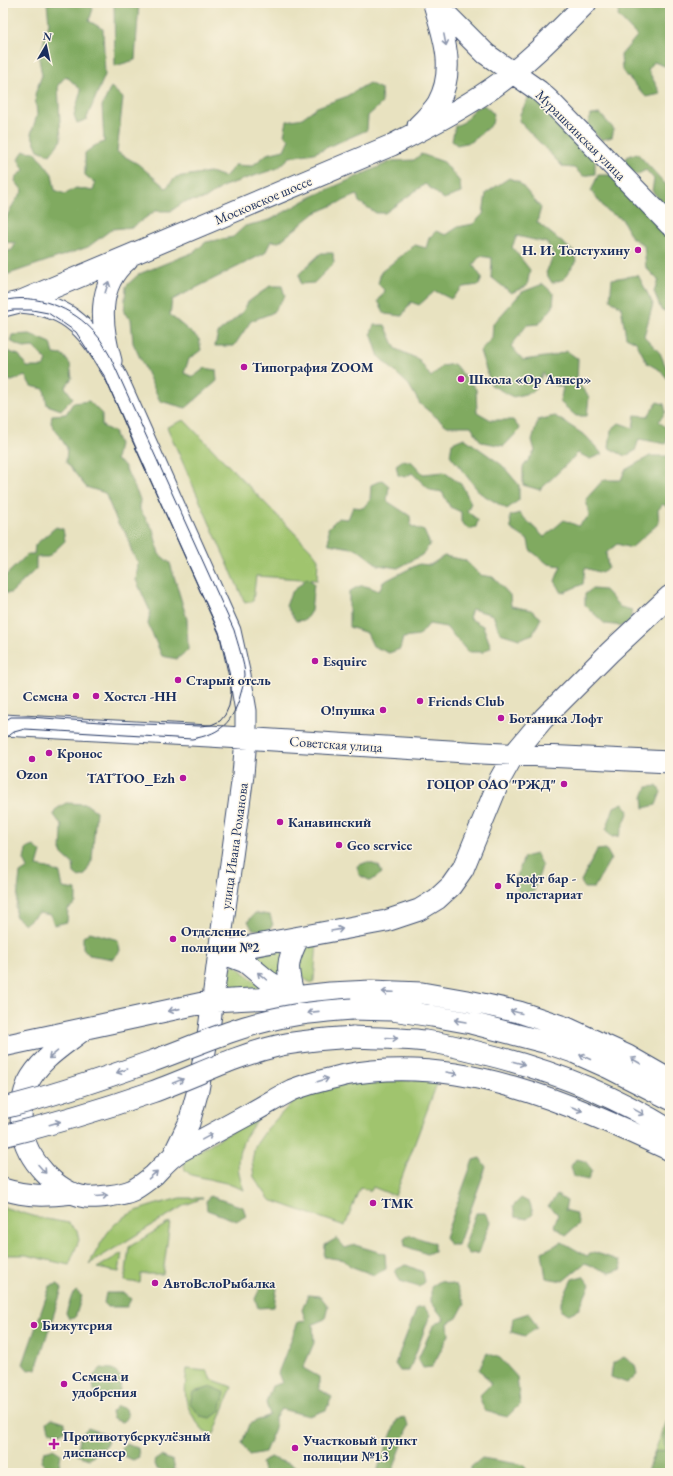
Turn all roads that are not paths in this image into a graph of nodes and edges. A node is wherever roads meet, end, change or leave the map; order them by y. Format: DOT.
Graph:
graph roads {
  1 [pos="434,3"];
  2 [pos="586,3"];
  3 [pos="512,73"];
  4 [pos="410,136"];
  5 [pos="670,225"];
  6 [pos="134,255"];
  7 [pos="11,304"];
  8 [pos="117,378"];
  9 [pos="670,596"];
  10 [pos="3,725"];
  11 [pos="246,738"];
  12 [pos="514,754"];
  13 [pos="670,762"];
  14 [pos="299,937"];
  15 [pos="219,952"];
  16 [pos="294,997"];
  17 [pos="212,1001"];
  18 [pos="83,1030"];
  19 [pos="3,1046"];
  20 [pos="670,1080"];
  21 [pos="670,1099"];
  22 [pos="3,1108"];
  23 [pos="670,1130"];
  24 [pos="3,1136"];
  25 [pos="670,1150"];
  26 [pos="173,1156"];
  27 [pos="3,1189"];
  28 [pos="72,1193"];
  1 -- 3 [label="main road, Мурашкинская улица"];
  1 -- 4 [label="main road, Мурашкинская улица, one-way"];
  2 -- 3 [label="main road, Московское шоссе"];
  3 -- 4 [label="main road, Московское шоссе"];
  3 -- 5 [label="main road, Мурашкинская улица"];
  4 -- 6 [label="main road, Московское шоссе"];
  6 -- 7 [label="main road, Московское шоссе"];
  8 -- 6 [label="main road, one-way"];
  7 -- 8 [label="main road"];
  8 -- 11 [label="main road, улица Ивана Романова"];
  9 -- 12 [label="main road"];
  10 -- 11 [label="main road, Советская улица"];
  11 -- 12 [label="main road, Советская улица"];
  11 -- 15 [label="main road, улица Ивана Романова"];
  12 -- 13 [label="main road, Советская улица"];
  14 -- 12 [label="main road, one-way"];
  14 -- 15 [label="main road"];
  14 -- 16 [label="main road"];
  16 -- 15 [label="main road, one-way"];
  15 -- 17 [label="main road, улица Ивана Романова"];
  16 -- 17 [label="main road"];
  20 -- 16 [label="main road, one-way"];
  17 -- 18 [label="main road, one-way"];
  17 -- 26 [label="main road, улица Ивана Романова"];
  18 -- 19 [label="main road"];
  18 -- 28 [label="main road, one-way"];
  21 -- 22 [label="main road, one-way, bridge"];
  24 -- 23 [label="main road, one-way, bridge"];
  26 -- 25 [label="main road, one-way"];
  28 -- 26 [label="main road, one-way"];
  27 -- 28 [label="main road"];
}
